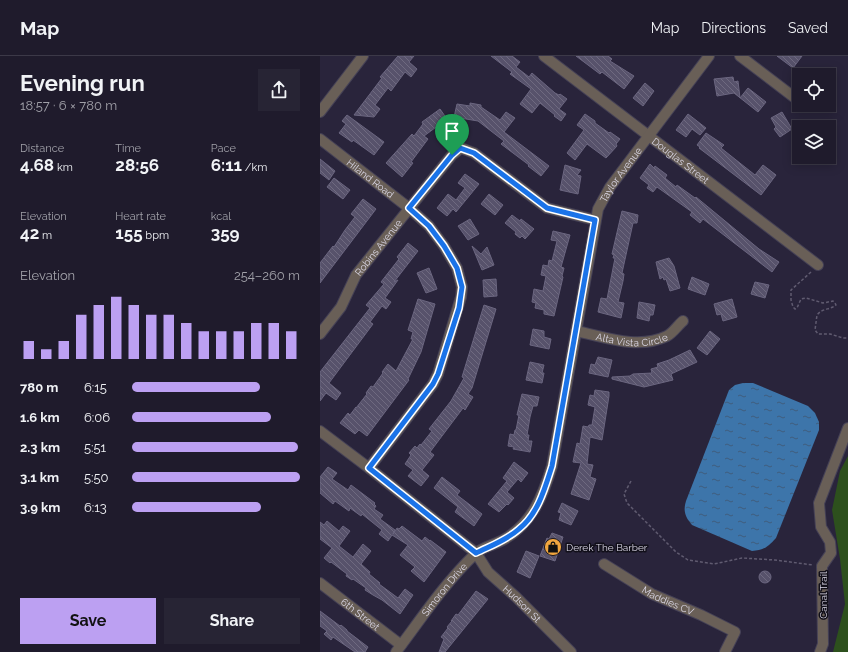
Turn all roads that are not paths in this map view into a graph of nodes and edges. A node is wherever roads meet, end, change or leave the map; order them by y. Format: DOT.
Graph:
graph roads {
  1 [pos="363,56"];
  2 [pos="544,56"];
  3 [pos="709,56"];
  4 [pos="740,56"];
  5 [pos="792,96"];
  6 [pos="320,112"];
  7 [pos="648,135"];
  8 [pos="320,139"];
  9 [pos="409,208"];
  10 [pos="595,220"];
  11 [pos="818,265"];
  12 [pos="683,321"];
  13 [pos="576,331"];
  14 [pos="320,334"];
  15 [pos="848,428"];
  16 [pos="320,432"];
  17 [pos="369,468"];
  18 [pos="476,553"];
  19 [pos="604,564"];
  20 [pos="320,583"];
  21 [pos="398,648"];
  22 [pos="571,652"];
  23 [pos="725,652"];
  24 [pos="820,652"];
  1 -- 6 [label="street"];
  2 -- 7 [label="street, Douglas Street"];
  3 -- 7 [label="street, Taylor Avenue"];
  4 -- 5 [label="street"];
  7 -- 10 [label="street, Taylor Avenue"];
  7 -- 11 [label="street, Douglas Street"];
  8 -- 9 [label="street, Hiland Road"];
  9 -- 10 [label="street, Robins Avenue"];
  9 -- 14 [label="street, Robins Avenue"];
  9 -- 17 [label="street, Hiland Road"];
  10 -- 13 [label="street, Taylor Avenue"];
  12 -- 13 [label="street, Alta Vista Circle"];
  13 -- 18 [label="street, Simoron Drive"];
  15 -- 24 [label="street, Canal Trail"];
  16 -- 17 [label="street, Hudson St"];
  17 -- 18 [label="street, Hudson St"];
  18 -- 21 [label="street, Simoron Drive"];
  18 -- 22 [label="street, Hudson St"];
  19 -- 23 [label="street, Maddies CV"];
  20 -- 21 [label="street, 6th Street"];
}
